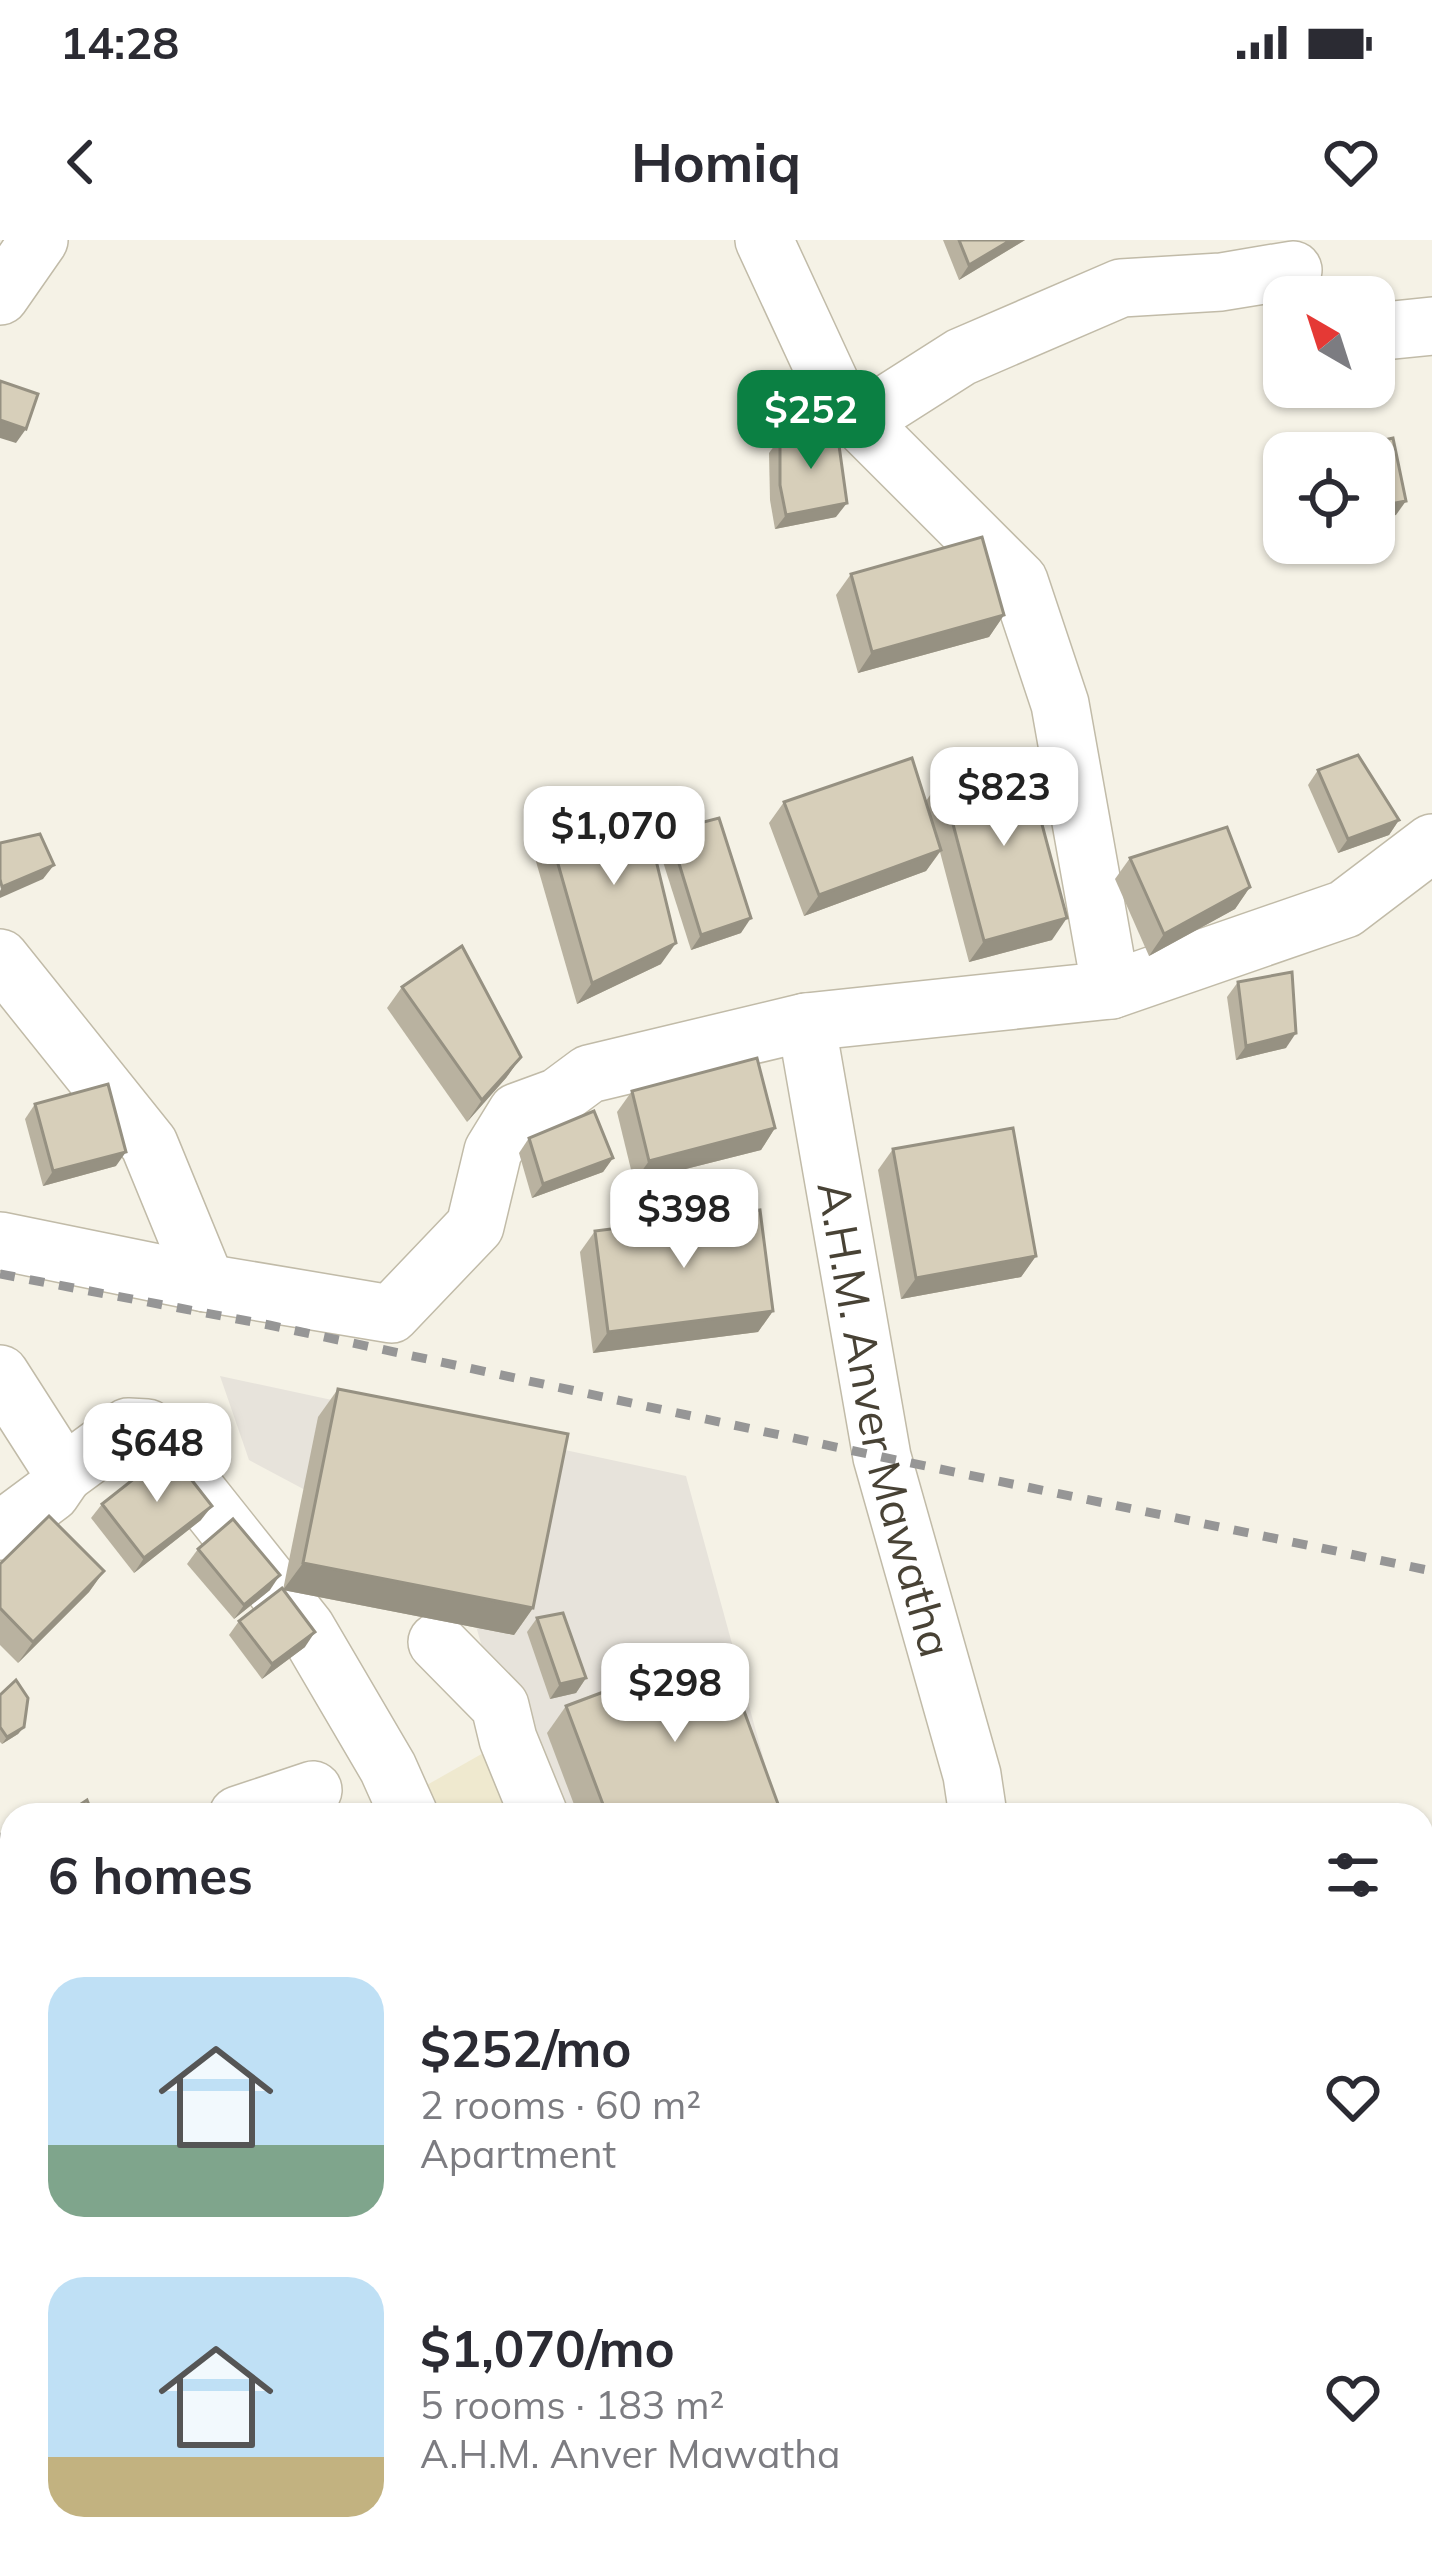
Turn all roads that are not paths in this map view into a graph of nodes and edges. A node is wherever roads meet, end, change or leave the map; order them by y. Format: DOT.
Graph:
graph roads {
  1 [pos="39,240"];
  2 [pos="764,240"];
  3 [pos="1294,269"];
  4 [pos="0,296"];
  5 [pos="1432,326"];
  6 [pos="1395,330"];
  7 [pos="859,422"];
  8 [pos="1432,843"];
  9 [pos="0,958"];
  10 [pos="1111,990"];
  11 [pos="806,1022"];
  12 [pos="0,1241"];
  13 [pos="206,1283"];
  14 [pos="0,1374"];
  15 [pos="64,1474"];
  16 [pos="0,1531"];
  17 [pos="437,1642"];
  18 [pos="313,1790"];
  19 [pos="274,1803"];
  20 [pos="404,1803"];
  21 [pos="534,1803"];
  22 [pos="976,1803"];
  1 -- 4 [label="street"];
  2 -- 7 [label="street"];
  3 -- 7 [label="street"];
  5 -- 6 [label="street"];
  7 -- 10 [label="street"];
  8 -- 10 [label="street"];
  9 -- 13 [label="street"];
  10 -- 11 [label="street"];
  11 -- 13 [label="street"];
  11 -- 22 [label="street, A.H.M. Anver Mawatha"];
  12 -- 13 [label="street"];
  14 -- 15 [label="street"];
  15 -- 16 [label="street"];
  15 -- 20 [label="street"];
  17 -- 21 [label="street"];
  18 -- 19 [label="street"];
}
